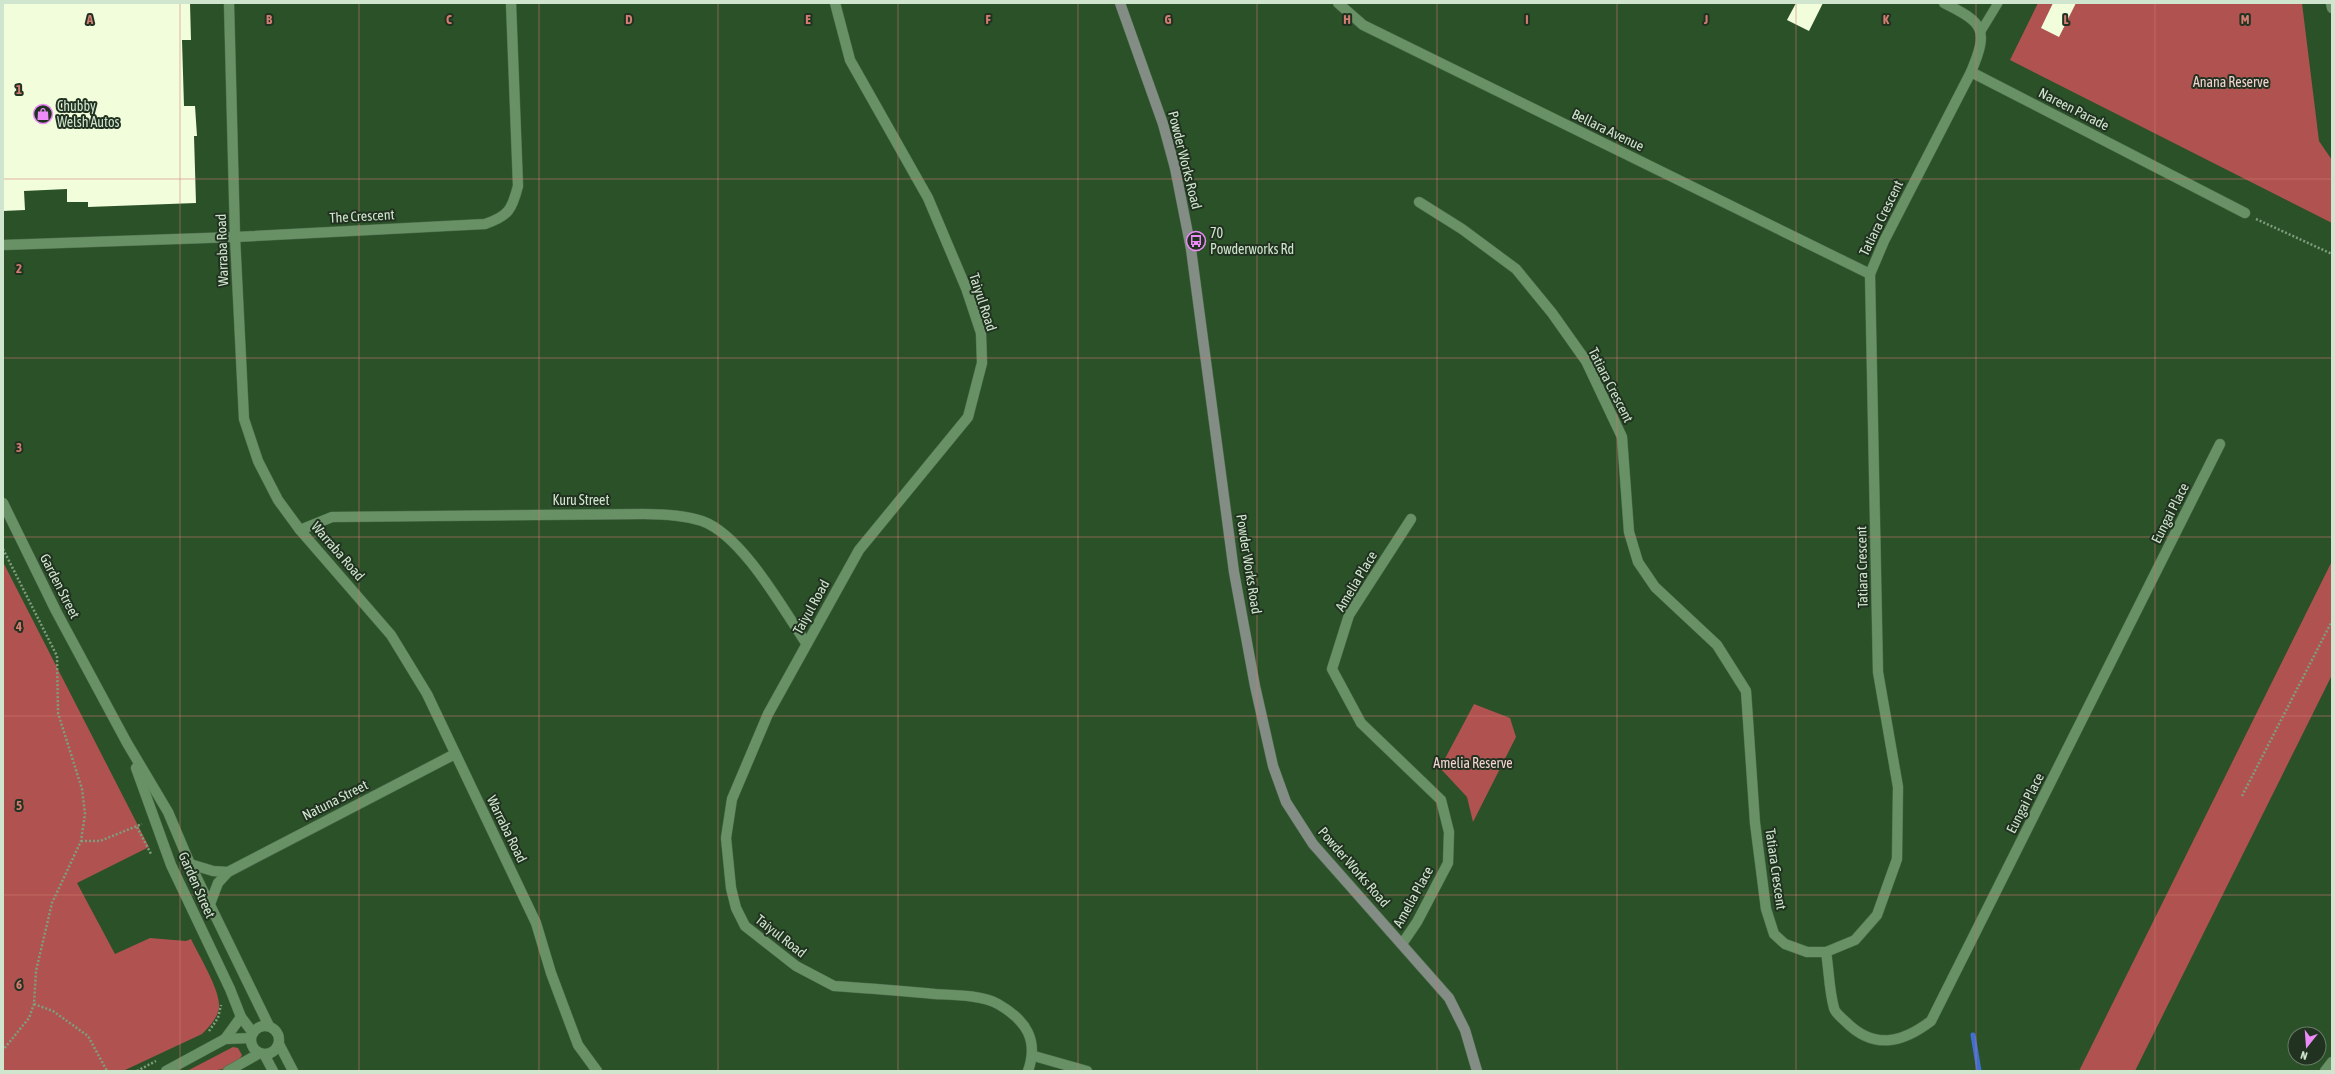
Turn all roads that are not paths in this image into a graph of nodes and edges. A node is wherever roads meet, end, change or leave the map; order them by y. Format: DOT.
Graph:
graph roads {
  1 [pos="229,3"];
  2 [pos="511,3"];
  3 [pos="835,3"];
  4 [pos="1120,3"];
  5 [pos="1338,3"];
  6 [pos="1944,3"];
  7 [pos="1998,3"];
  8 [pos="2331,3"];
  9 [pos="2332,8"];
  10 [pos="1981,31"];
  11 [pos="1971,72"];
  12 [pos="1419,202"];
  13 [pos="2245,214"];
  14 [pos="235,237"];
  15 [pos="3,245"];
  16 [pos="1870,274"];
  17 [pos="2220,444"];
  18 [pos="3,503"];
  19 [pos="1411,519"];
  20 [pos="300,530"];
  21 [pos="806,643"];
  22 [pos="127,743"];
  23 [pos="455,754"];
  24 [pos="190,864"];
  25 [pos="228,872"];
  26 [pos="210,904"];
  27 [pos="1402,944"];
  28 [pos="1826,952"];
  29 [pos="241,1017"];
  30 [pos="269,1026"];
  31 [pos="252,1035"];
  32 [pos="225,1040"];
  33 [pos="279,1044"];
  34 [pos="262,1054"];
  35 [pos="1034,1056"];
  36 [pos="2332,1062"];
  37 [pos="166,1071"];
  38 [pos="228,1071"];
  39 [pos="273,1071"];
  40 [pos="293,1071"];
  41 [pos="597,1071"];
  42 [pos="1028,1071"];
  43 [pos="1087,1071"];
  44 [pos="1477,1071"];
  45 [pos="2325,1071"];
  1 -- 14 [label="street, Warraba Road"];
  2 -- 14 [label="street, The Crescent"];
  3 -- 21 [label="street, Taiyul Road"];
  4 -- 27 [label="main road, Powder Works Road"];
  5 -- 16 [label="street, Bellara Avenue"];
  6 -- 10 [label="street"];
  7 -- 10 [label="lane"];
  8 -- 9 [label="street"];
  10 -- 11 [label="street"];
  11 -- 13 [label="street, Nareen Parade"];
  11 -- 16 [label="street, Tatiara Crescent"];
  12 -- 28 [label="street, Tatiara Crescent"];
  14 -- 15 [label="street, The Crescent"];
  14 -- 20 [label="street, Warraba Road"];
  16 -- 28 [label="street, Tatiara Crescent"];
  17 -- 28 [label="street, Eungai Place"];
  18 -- 22 [label="street, Garden Street"];
  19 -- 27 [label="street, Amelia Place"];
  20 -- 21 [label="street, Kuru Street"];
  20 -- 23 [label="street, Warraba Road"];
  21 -- 35 [label="street, Taiyul Road"];
  22 -- 24 [label="street, Garden Street"];
  22 -- 29 [label="street, Garden Street"];
  23 -- 25 [label="street, Natuna Street"];
  23 -- 41 [label="street, Warraba Road"];
  24 -- 25 [label="street"];
  24 -- 26 [label="street, Garden Street"];
  25 -- 26 [label="street, Natuna Street"];
  26 -- 30 [label="street, Garden Street"];
  27 -- 44 [label="main road, Powder Works Road"];
  29 -- 31 [label="street, Garden Street"];
  29 -- 32 [label="street"];
  30 -- 31 [label="street"];
  30 -- 33 [label="street"];
  31 -- 32 [label="street"];
  31 -- 34 [label="street"];
  32 -- 37 [label="street"];
  33 -- 34 [label="street"];
  33 -- 40 [label="street"];
  34 -- 38 [label="street"];
  34 -- 39 [label="street"];
  35 -- 42 [label="street"];
  35 -- 43 [label="street"];
  36 -- 45 [label="street"];
}
